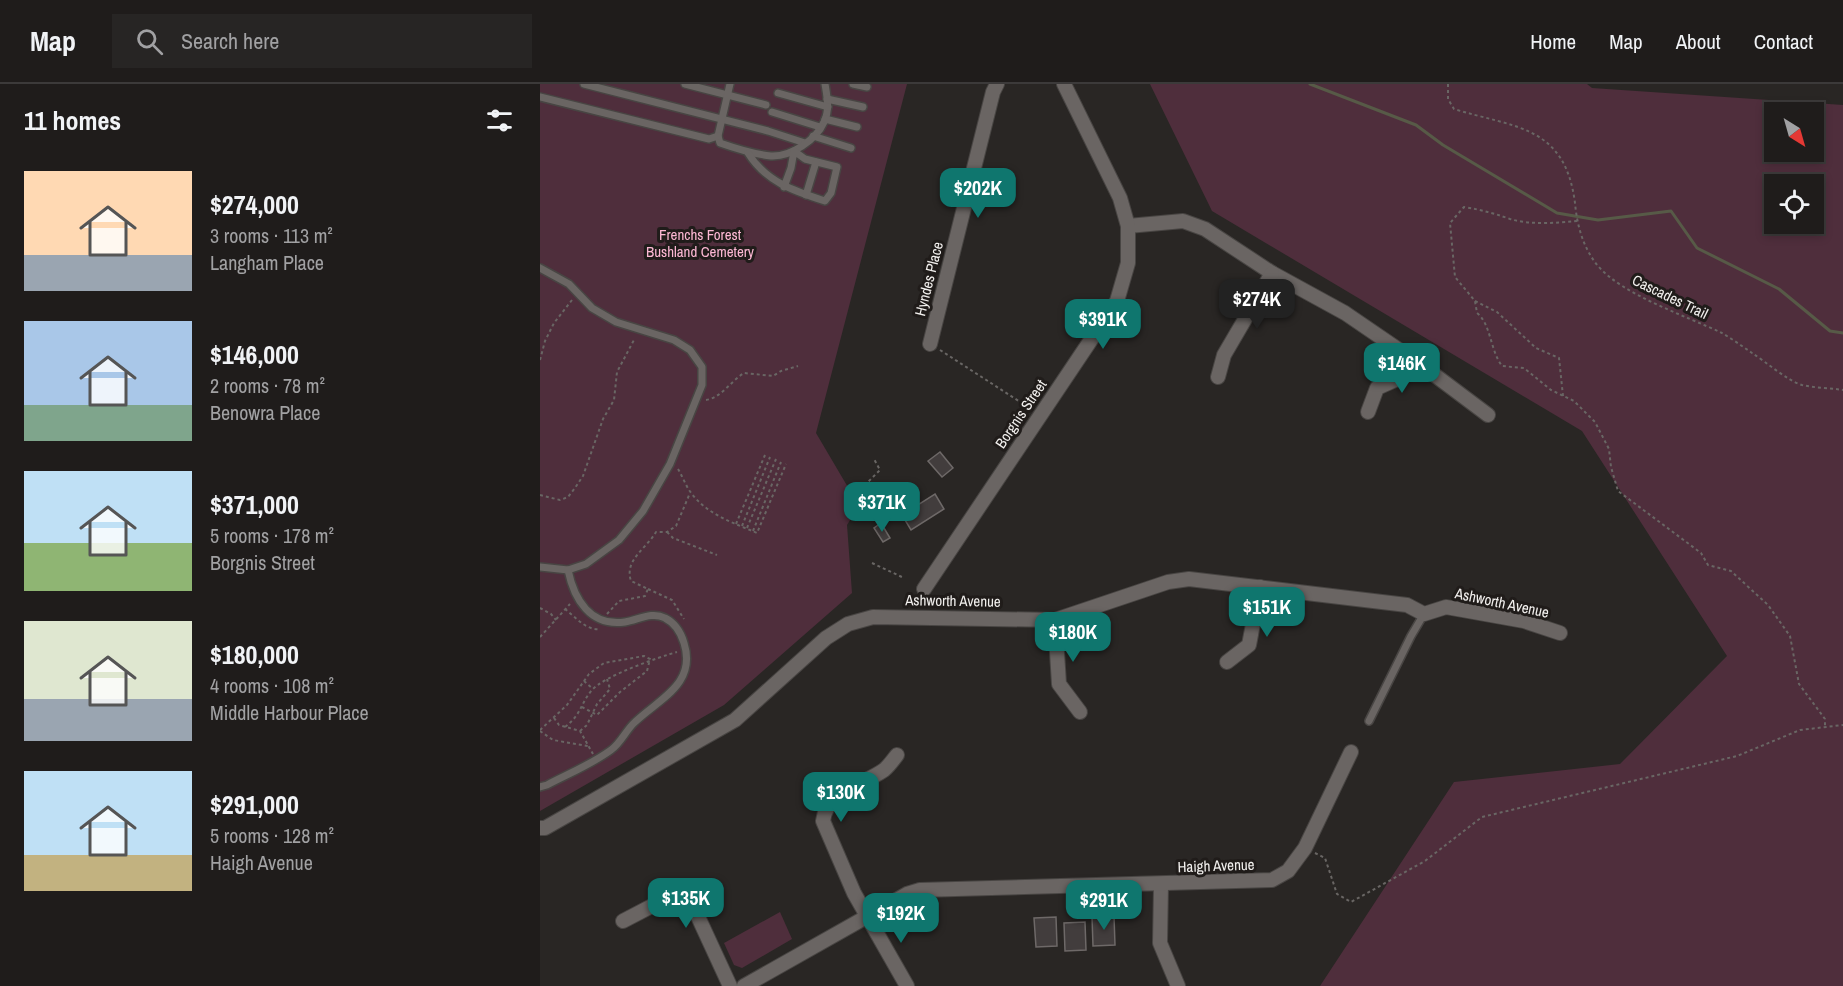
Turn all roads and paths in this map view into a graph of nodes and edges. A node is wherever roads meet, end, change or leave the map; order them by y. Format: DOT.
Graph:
graph roads {
  1 [pos="584,84"];
  2 [pos="685,84"];
  3 [pos="730,84"];
  4 [pos="825,84"];
  5 [pos="853,84"];
  6 [pos="997,84"];
  7 [pos="1064,84"];
  8 [pos="1448,84"];
  9 [pos="867,87"];
  10 [pos="778,93"];
  11 [pos="728,95"];
  12 [pos="540,97"];
  13 [pos="827,103"];
  14 [pos="766,105"];
  15 [pos="863,107"];
  16 [pos="772,112"];
  17 [pos="825,118"];
  18 [pos="722,119"];
  19 [pos="820,127"];
  20 [pos="857,127"];
  21 [pos="718,136"];
  22 [pos="813,136"];
  23 [pos="805,143"];
  24 [pos="851,148"];
  25 [pos="794,151"];
  26 [pos="748,153"];
  27 [pos="816,162"];
  28 [pos="784,187"];
  29 [pos="806,195"];
  30 [pos="1577,221"];
  31 [pos="1128,226"];
  32 [pos="540,268"];
  33 [pos="1272,273"];
  34 [pos="579,294"];
  35 [pos="1475,301"];
  36 [pos="639,329"];
  37 [pos="930,344"];
  38 [pos="540,360"];
  39 [pos="798,366"];
  40 [pos="1424,367"];
  41 [pos="1218,377"];
  42 [pos="1843,390"];
  43 [pos="1563,396"];
  44 [pos="696,400"];
  45 [pos="1368,412"];
  46 [pos="1040,415"];
  47 [pos="1488,415"];
  48 [pos="765,455"];
  49 [pos="770,457"];
  50 [pos="776,459"];
  51 [pos="874,459"];
  52 [pos="781,462"];
  53 [pos="670,464"];
  54 [pos="786,464"];
  55 [pos="690,493"];
  56 [pos="856,494"];
  57 [pos="540,495"];
  58 [pos="736,524"];
  59 [pos="742,526"];
  60 [pos="747,528"];
  61 [pos="753,531"];
  62 [pos="667,532"];
  63 [pos="717,555"];
  64 [pos="872,563"];
  65 [pos="540,567"];
  66 [pos="568,570"];
  67 [pos="904,578"];
  68 [pos="1260,587"];
  69 [pos="924,588"];
  70 [pos="648,589"];
  71 [pos="578,599"];
  72 [pos="540,608"];
  73 [pos="565,609"];
  74 [pos="1424,614"];
  75 [pos="899,617"];
  76 [pos="684,619"];
  77 [pos="556,620"];
  78 [pos="603,620"];
  79 [pos="1055,620"];
  80 [pos="1560,633"];
  81 [pos="540,637"];
  82 [pos="686,649"];
  83 [pos="1227,662"];
  84 [pos="649,663"];
  85 [pos="607,679"];
  86 [pos="584,681"];
  87 [pos="593,689"];
  88 [pos="582,707"];
  89 [pos="1080,712"];
  90 [pos="592,713"];
  91 [pos="554,718"];
  92 [pos="1369,721"];
  93 [pos="1843,725"];
  94 [pos="565,727"];
  95 [pos="1825,727"];
  96 [pos="540,731"];
  97 [pos="580,731"];
  98 [pos="588,746"];
  99 [pos="1350,752"];
  100 [pos="897,755"];
  101 [pos="596,758"];
  102 [pos="540,787"];
  103 [pos="540,828"];
  104 [pos="1305,848"];
  105 [pos="1161,885"];
  106 [pos="868,916"];
  107 [pos="623,921"];
  108 [pos="730,986"];
  109 [pos="744,986"];
  110 [pos="907,986"];
  111 [pos="1178,986"];
  1 -- 18 [label="lane"];
  2 -- 11 [label="lane"];
  3 -- 11 [label="lane"];
  4 -- 13 [label="lane"];
  5 -- 9 [label="lane"];
  6 -- 37 [label="street, Hyndes Place"];
  7 -- 31 [label="street, Borgnis Street"];
  8 -- 30 [label="path, Cascades Trail"];
  10 -- 13 [label="lane"];
  11 -- 14 [label="lane"];
  11 -- 18 [label="lane"];
  12 -- 21 [label="lane"];
  13 -- 15 [label="lane"];
  13 -- 17 [label="lane"];
  16 -- 19 [label="lane"];
  17 -- 19 [label="lane"];
  17 -- 20 [label="lane"];
  18 -- 21 [label="lane"];
  18 -- 23 [label="lane"];
  19 -- 22 [label="lane"];
  21 -- 26 [label="lane"];
  22 -- 23 [label="lane"];
  22 -- 24 [label="lane"];
  23 -- 25 [label="lane"];
  25 -- 26 [label="lane"];
  25 -- 27 [label="lane"];
  25 -- 28 [label="lane"];
  26 -- 28 [label="lane"];
  27 -- 29 [label="lane"];
  27 -- 29 [label="lane"];
  28 -- 29 [label="lane"];
  30 -- 35 [label="path"];
  30 -- 42 [label="path, Cascades Trail"];
  31 -- 33 [label="street"];
  31 -- 46 [label="street, Borgnis Street"];
  32 -- 34 [label="lane"];
  33 -- 40 [label="street"];
  33 -- 41 [label="street"];
  34 -- 36 [label="lane"];
  34 -- 38 [label="path"];
  35 -- 43 [label="path"];
  35 -- 43 [label="path"];
  36 -- 44 [label="lane"];
  36 -- 57 [label="path"];
  37 -- 46 [label="path"];
  39 -- 44 [label="path"];
  40 -- 45 [label="street"];
  40 -- 47 [label="street"];
  43 -- 95 [label="path"];
  44 -- 53 [label="lane"];
  46 -- 69 [label="street, Borgnis Street"];
  48 -- 58 [label="path"];
  49 -- 59 [label="path"];
  50 -- 60 [label="path"];
  51 -- 56 [label="path"];
  52 -- 61 [label="path"];
  53 -- 55 [label="path"];
  53 -- 66 [label="lane"];
  54 -- 61 [label="path"];
  55 -- 58 [label="path"];
  55 -- 62 [label="path"];
  58 -- 59 [label="path"];
  59 -- 60 [label="path"];
  60 -- 61 [label="path"];
  62 -- 63 [label="path"];
  62 -- 70 [label="path"];
  64 -- 67 [label="path"];
  65 -- 66 [label="lane"];
  66 -- 71 [label="lane"];
  68 -- 74 [label="street, Ashworth Avenue"];
  68 -- 79 [label="street, Ashworth Avenue"];
  68 -- 83 [label="street"];
  69 -- 75 [label="path"];
  70 -- 76 [label="path"];
  70 -- 78 [label="path"];
  71 -- 73 [label="path"];
  71 -- 78 [label="lane"];
  72 -- 77 [label="path"];
  73 -- 77 [label="path"];
  73 -- 78 [label="path"];
  74 -- 80 [label="street, Ashworth Avenue"];
  74 -- 92 [label="lane"];
  75 -- 79 [label="street, Ashworth Avenue"];
  75 -- 103 [label="street, Ashworth Avenue"];
  77 -- 81 [label="path"];
  78 -- 82 [label="lane"];
  79 -- 89 [label="street"];
  82 -- 84 [label="path"];
  82 -- 101 [label="lane"];
  84 -- 85 [label="path"];
  84 -- 86 [label="path"];
  84 -- 90 [label="path"];
  85 -- 87 [label="path"];
  85 -- 90 [label="path"];
  86 -- 87 [label="path"];
  86 -- 91 [label="path"];
  87 -- 88 [label="path"];
  88 -- 90 [label="path"];
  88 -- 94 [label="path"];
  90 -- 97 [label="path"];
  91 -- 94 [label="path"];
  91 -- 96 [label="path"];
  93 -- 95 [label="path"];
  94 -- 97 [label="path"];
  95 -- 104 [label="path"];
  96 -- 98 [label="path"];
  97 -- 98 [label="path"];
  98 -- 101 [label="path"];
  99 -- 104 [label="street, Haigh Avenue"];
  100 -- 106 [label="street"];
  101 -- 102 [label="lane"];
  104 -- 105 [label="street, Haigh Avenue"];
  105 -- 106 [label="street, Haigh Avenue"];
  105 -- 111 [label="street"];
  106 -- 109 [label="street, Haigh Avenue"];
  106 -- 110 [label="street"];
  107 -- 108 [label="street"];
}
